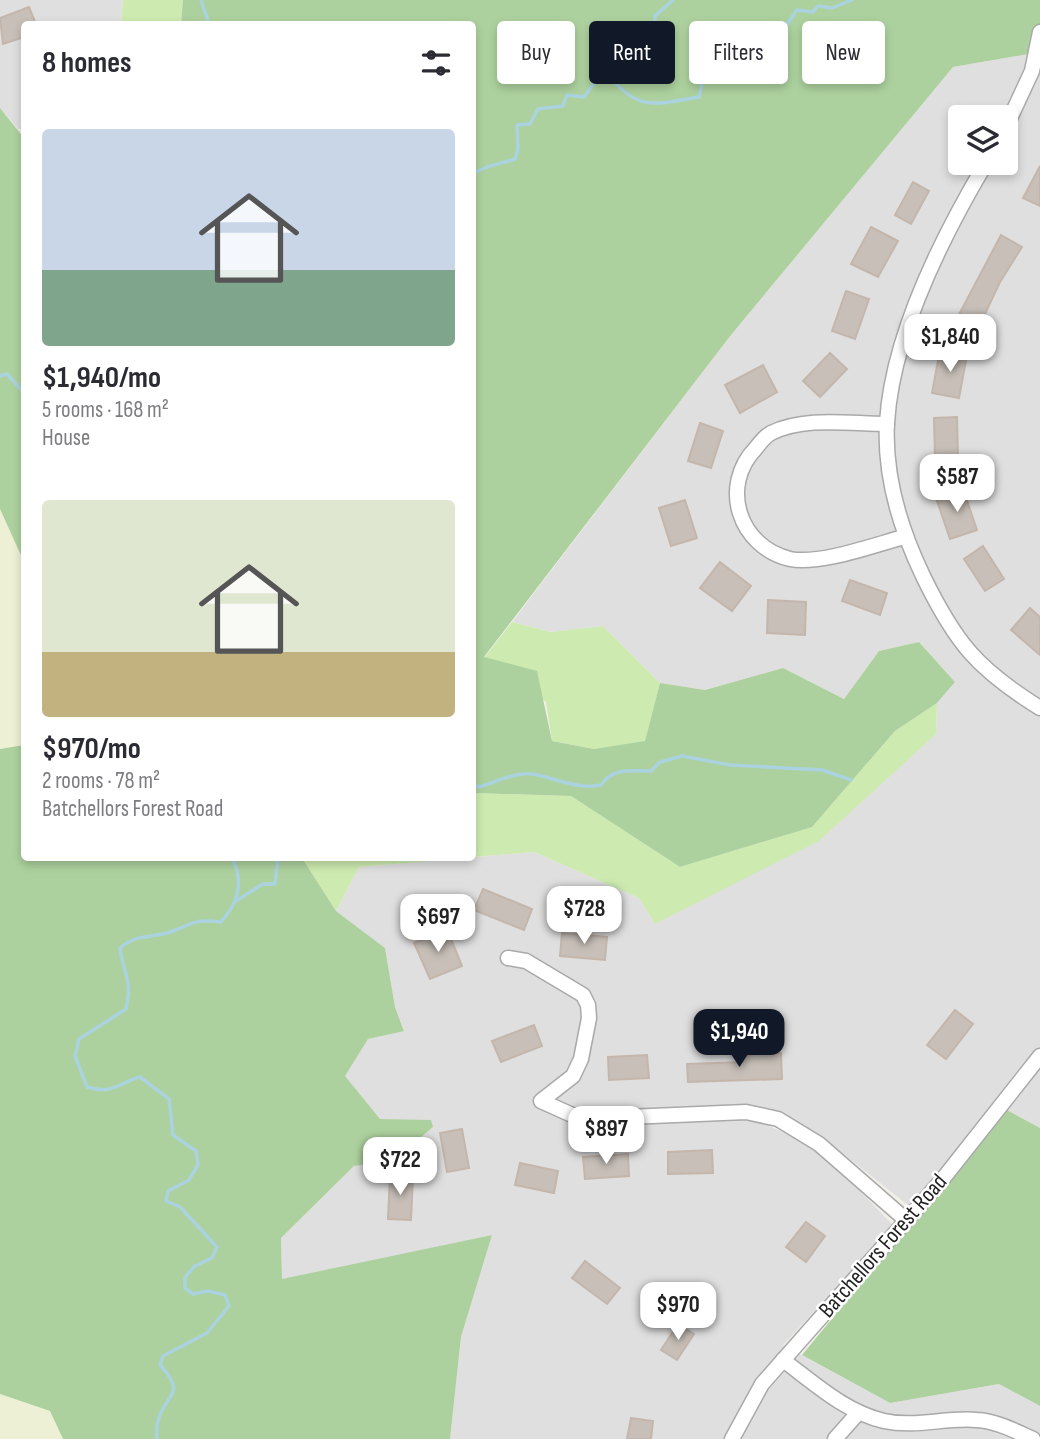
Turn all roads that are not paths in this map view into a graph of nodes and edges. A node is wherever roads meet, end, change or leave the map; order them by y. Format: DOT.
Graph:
graph roads {
  1 [pos="1040,32"];
  2 [pos="1016,105"];
  3 [pos="980,175"];
  4 [pos="887,424"];
  5 [pos="904,537"];
  6 [pos="1040,708"];
  7 [pos="508,958"];
  8 [pos="1040,1056"];
  9 [pos="906,1220"];
  10 [pos="783,1360"];
  11 [pos="858,1413"];
  12 [pos="732,1439"];
  13 [pos="835,1439"];
  14 [pos="1033,1439"];
  1 -- 2 [label="street"];
  3 -- 4 [label="street"];
  4 -- 5 [label="street"];
  4 -- 5 [label="street"];
  5 -- 6 [label="street"];
  7 -- 9 [label="street"];
  8 -- 9 [label="street, Batchellors Forest Road"];
  9 -- 10 [label="street, Batchellors Forest Road"];
  10 -- 11 [label="street"];
  10 -- 12 [label="street, Batchellors Forest Road"];
  11 -- 13 [label="street"];
  11 -- 14 [label="street"];
}
